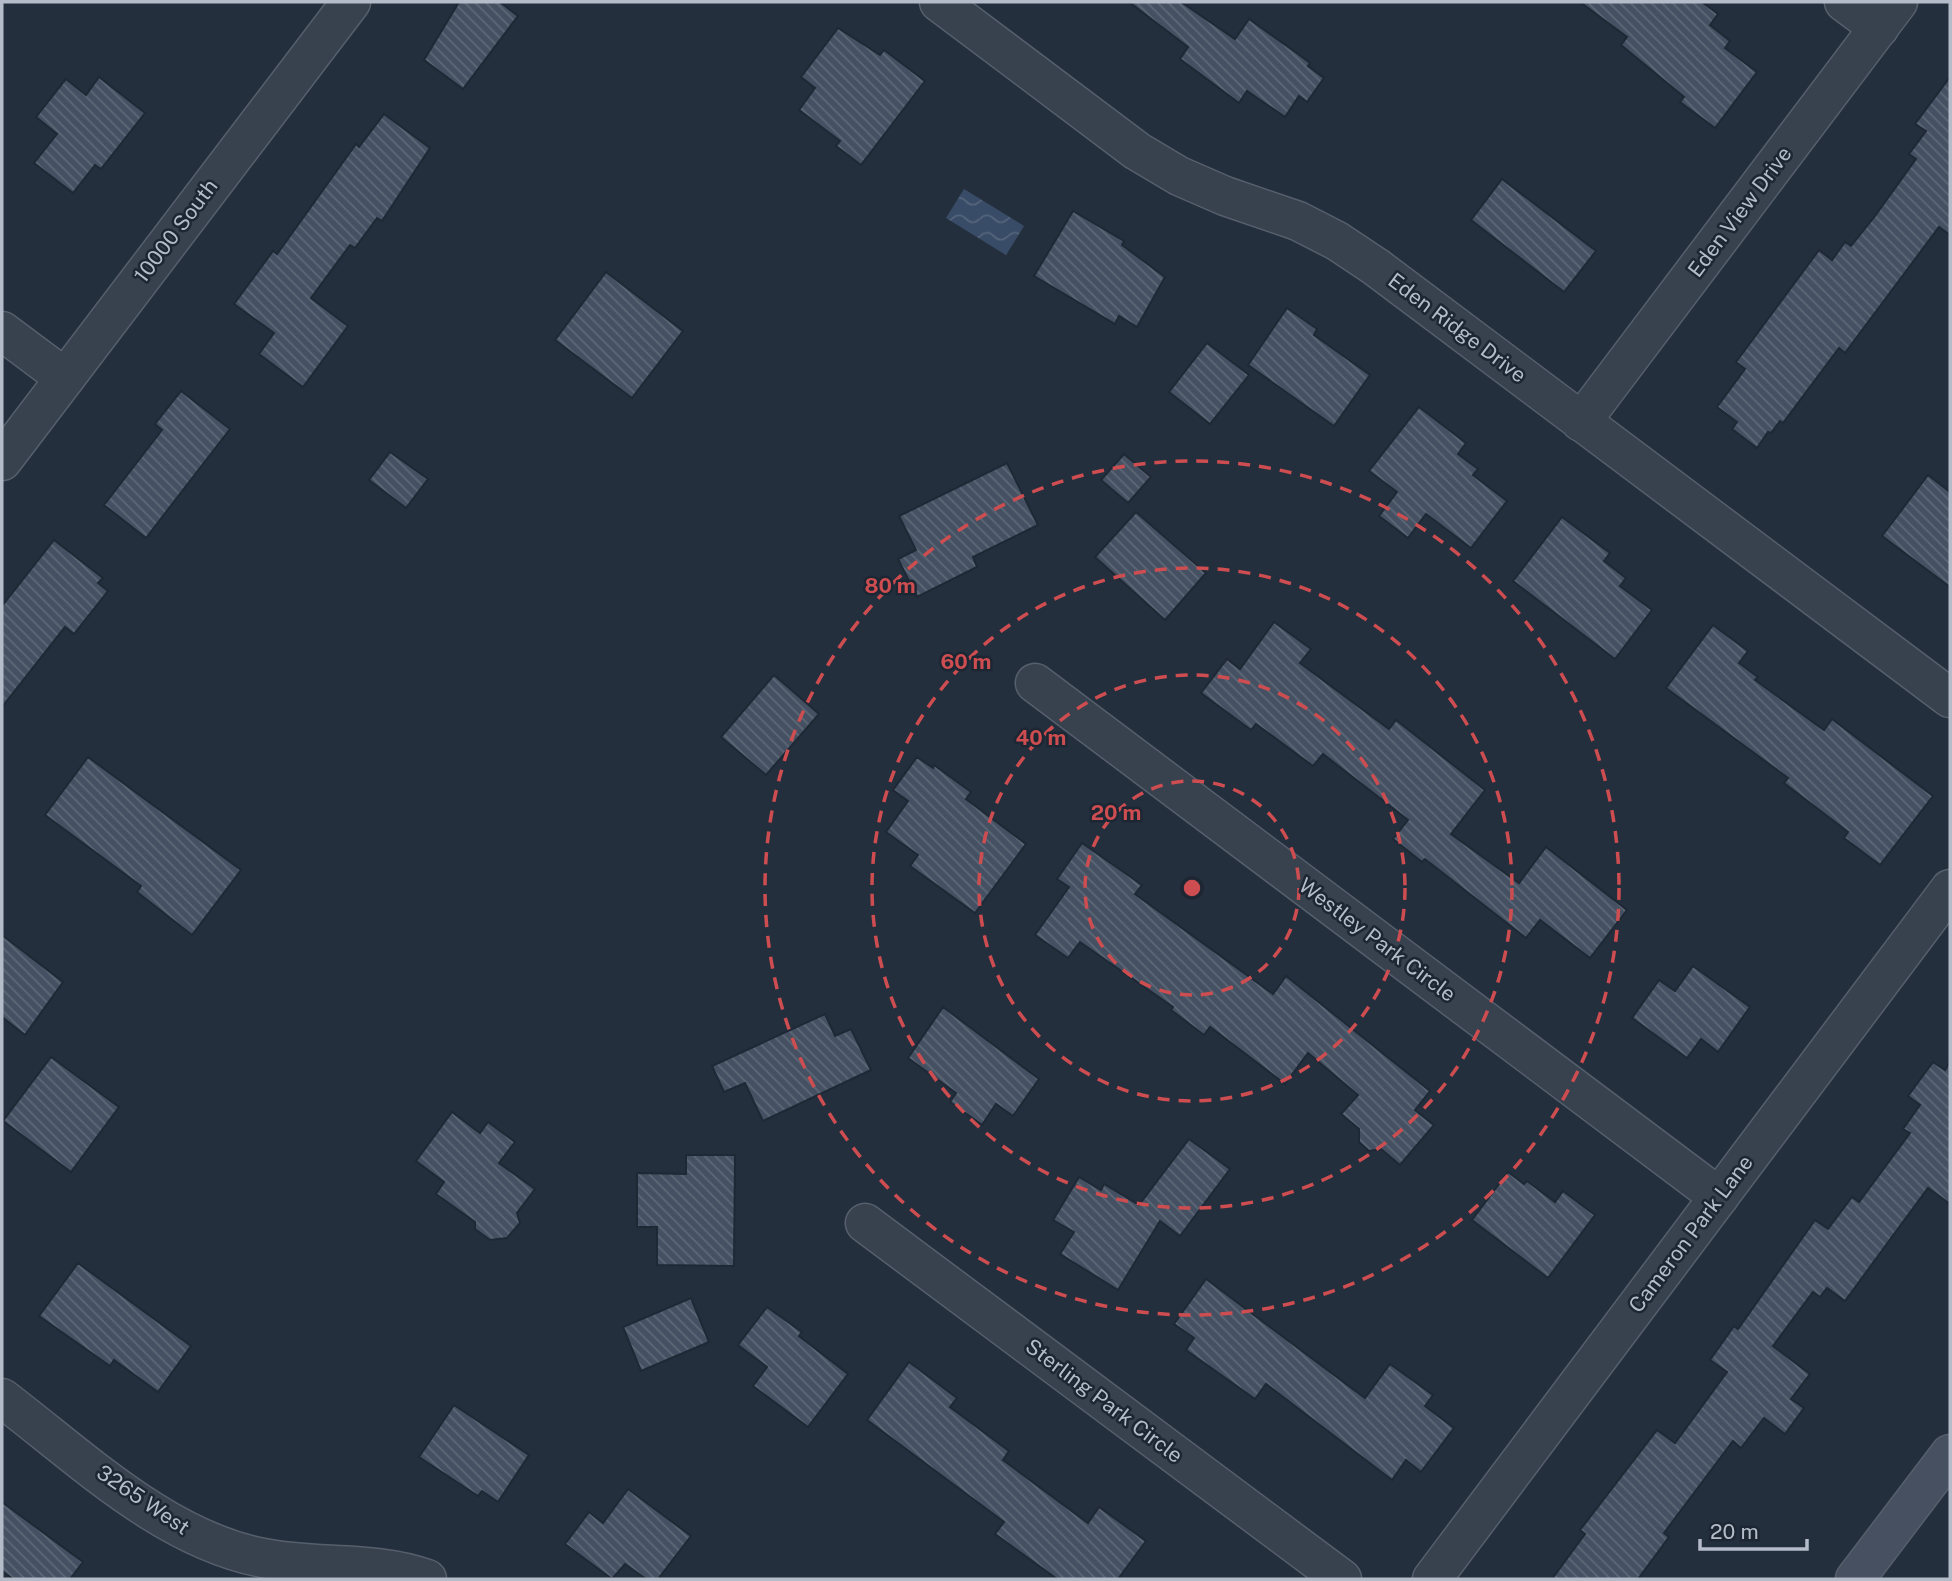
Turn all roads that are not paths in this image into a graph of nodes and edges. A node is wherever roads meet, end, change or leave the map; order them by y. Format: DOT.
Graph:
graph roads {
  1 [pos="351,2"];
  2 [pos="939,2"];
  3 [pos="1844,2"];
  4 [pos="1889,15"];
  5 [pos="2,331"];
  6 [pos="65,378"];
  7 [pos="1581,422"];
  8 [pos="2,461"];
  9 [pos="1035,682"];
  10 [pos="1950,698"];
  11 [pos="1950,890"];
  12 [pos="1719,1197"];
  13 [pos="865,1223"];
  14 [pos="2,1398"];
  15 [pos="1950,1454"];
  16 [pos="310,1571"];
  17 [pos="427,1579"];
  18 [pos="1342,1579"];
  19 [pos="1432,1579"];
  20 [pos="1855,1579"];
  1 -- 6 [label="street, 10000 South"];
  2 -- 7 [label="street, Eden Ridge Drive"];
  3 -- 4 [label="street"];
  4 -- 7 [label="street, Eden View Drive"];
  5 -- 6 [label="street"];
  6 -- 8 [label="street, 10000 South"];
  7 -- 10 [label="street, Eden Ridge Drive"];
  9 -- 12 [label="street, Westley Park Circle"];
  11 -- 12 [label="street, Cameron Park Lane"];
  12 -- 19 [label="street, Cameron Park Lane"];
  13 -- 18 [label="street, Sterling Park Circle"];
  14 -- 16 [label="street, 3265 West"];
  15 -- 20 [label="main road"];
  16 -- 17 [label="street, 3265 West"];
}
